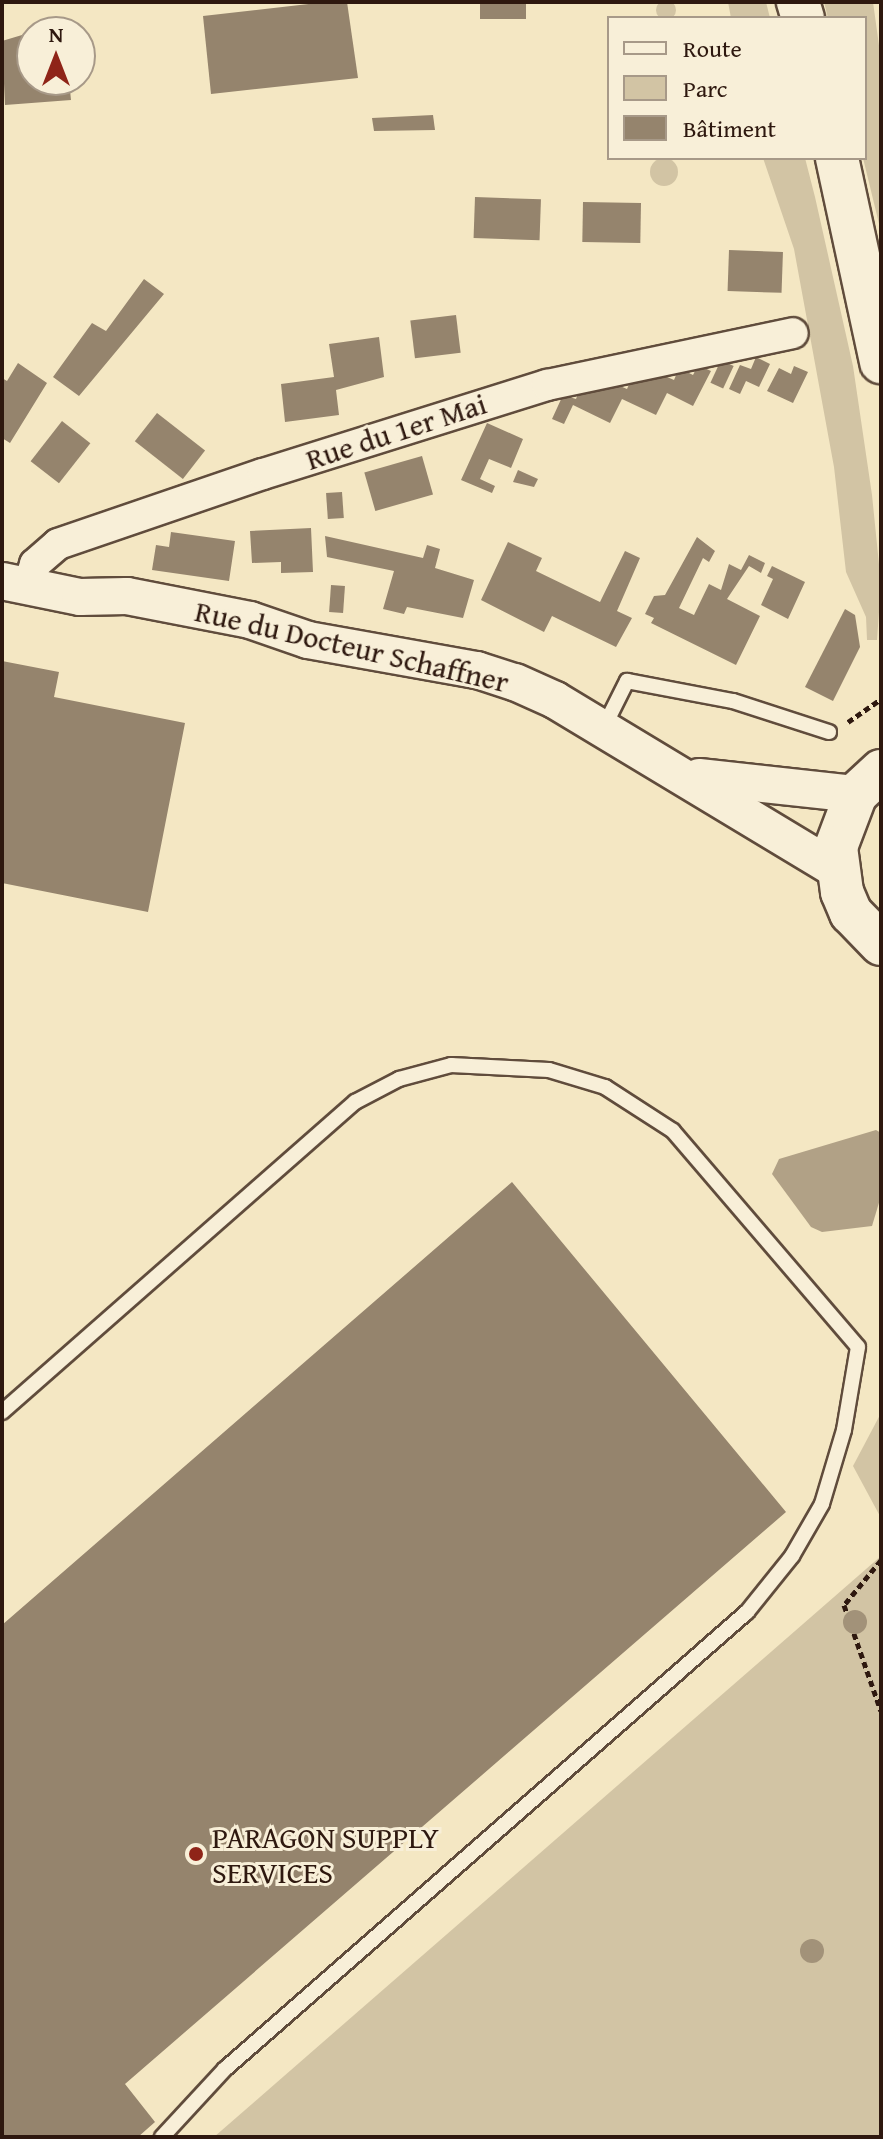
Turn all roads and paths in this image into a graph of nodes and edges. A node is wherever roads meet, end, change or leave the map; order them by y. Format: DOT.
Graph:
graph roads {
  1 [pos="837,160"];
  2 [pos="793,333"];
  3 [pos="881,362"];
  4 [pos="15,584"];
  5 [pos="881,699"];
  6 [pos="603,729"];
  7 [pos="829,732"];
  8 [pos="681,774"];
  9 [pos="869,783"];
  10 [pos="837,870"];
  11 [pos="881,944"];
  12 [pos="2,1412"];
  13 [pos="881,1560"];
  14 [pos="881,1711"];
  15 [pos="162,2137"];
  1 -- 3 [label="main road"];
  2 -- 4 [label="street, Rue du 1er Mai"];
  4 -- 6 [label="street, Rue du Docteur Schaffner"];
  5 -- 7 [label="path"];
  6 -- 7 [label="lane"];
  6 -- 8 [label="street, Rue du Docteur Schaffner"];
  8 -- 9 [label="street, Rue du Docteur Schaffner"];
  8 -- 10 [label="street, Rue du Docteur Schaffner"];
  9 -- 10 [label="main road"];
  10 -- 11 [label="main road"];
  12 -- 15 [label="lane"];
  13 -- 14 [label="path"];
}
